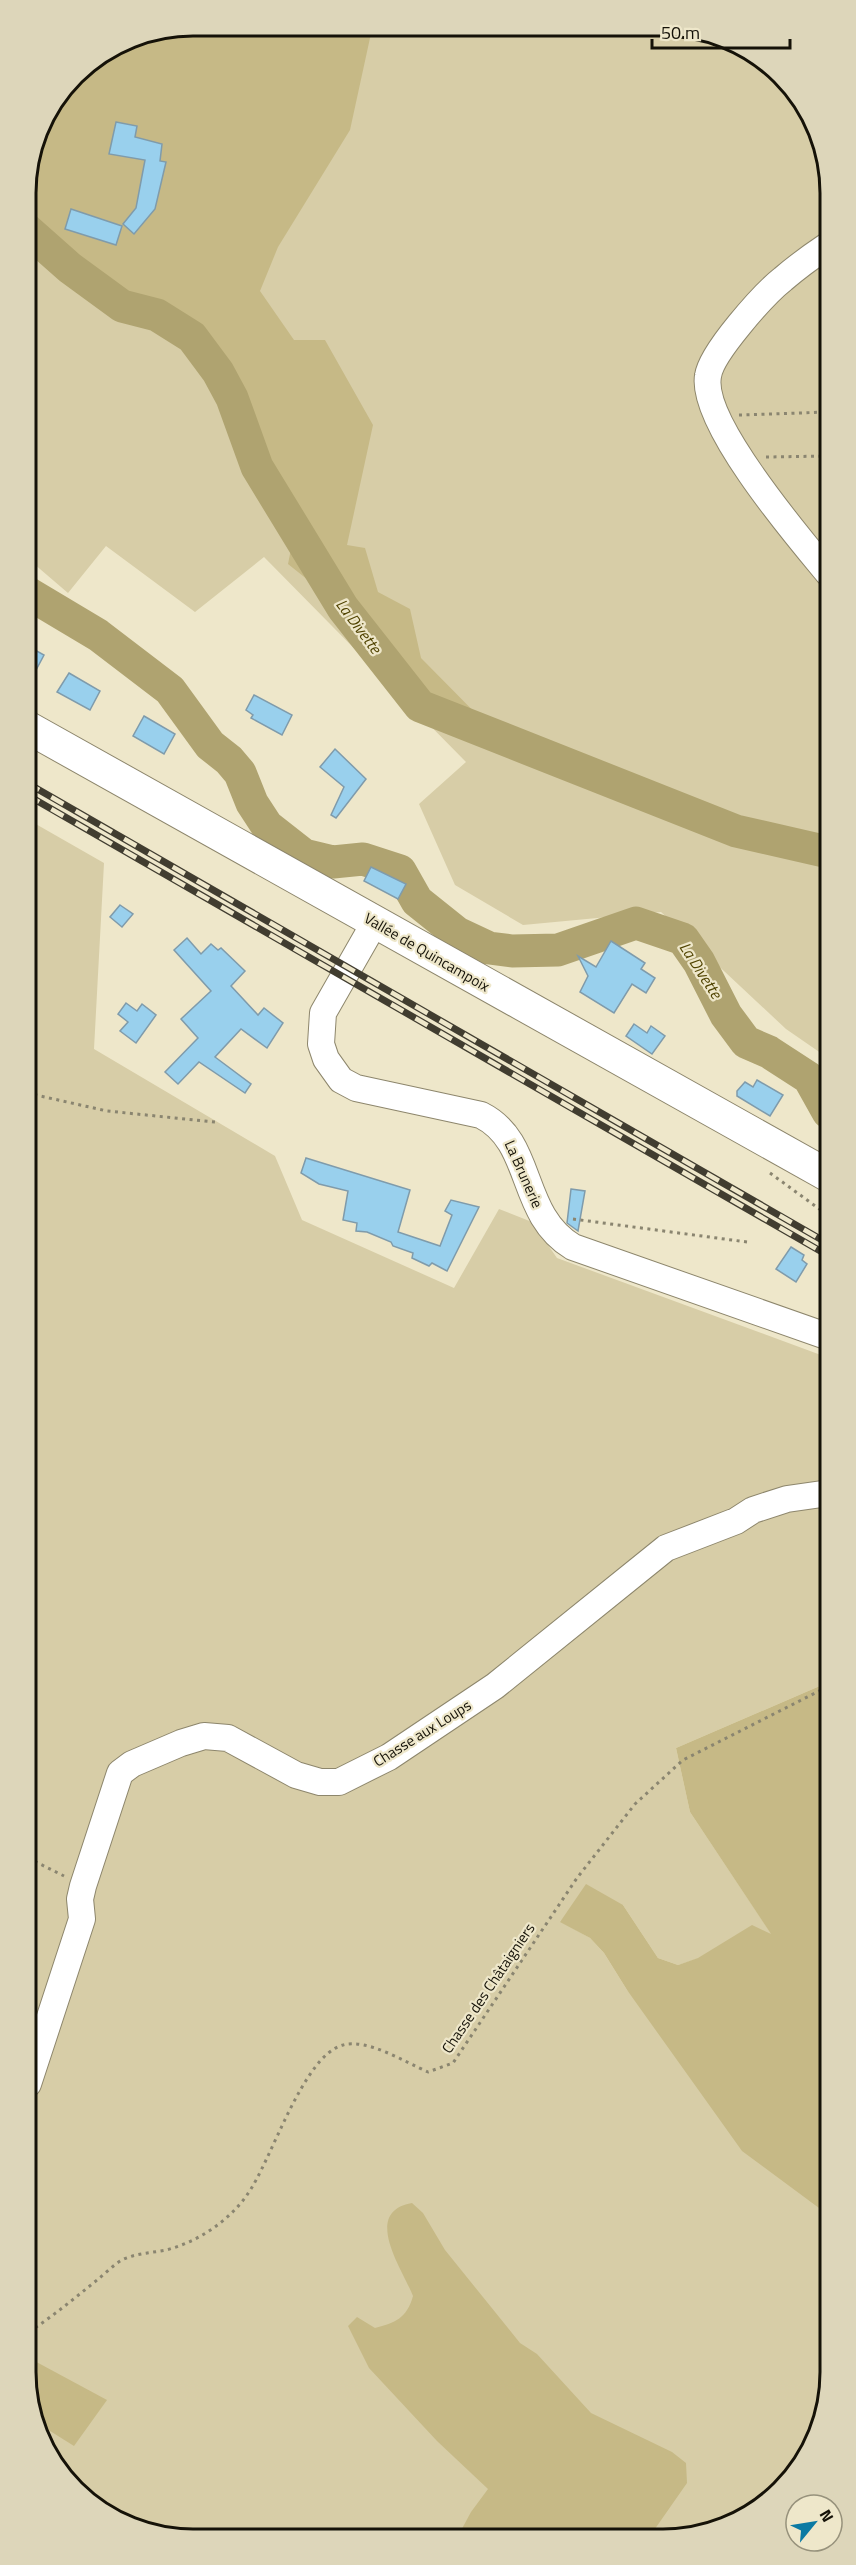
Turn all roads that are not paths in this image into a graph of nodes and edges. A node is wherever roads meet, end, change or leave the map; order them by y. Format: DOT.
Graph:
graph roads {
  1 [pos="820,251"];
  2 [pos="820,563"];
  3 [pos="36,732"];
  4 [pos="375,922"];
  5 [pos="820,1171"];
  6 [pos="820,1334"];
  7 [pos="820,1494"];
  8 [pos="36,2060"];
  1 -- 2 [label="street"];
  3 -- 4 [label="main road, Vallée de Quincampoix"];
  4 -- 5 [label="main road, Vallée de Quincampoix"];
  4 -- 6 [label="street, La Brunerie"];
  7 -- 8 [label="street, Chasse aux Loups"];
}
